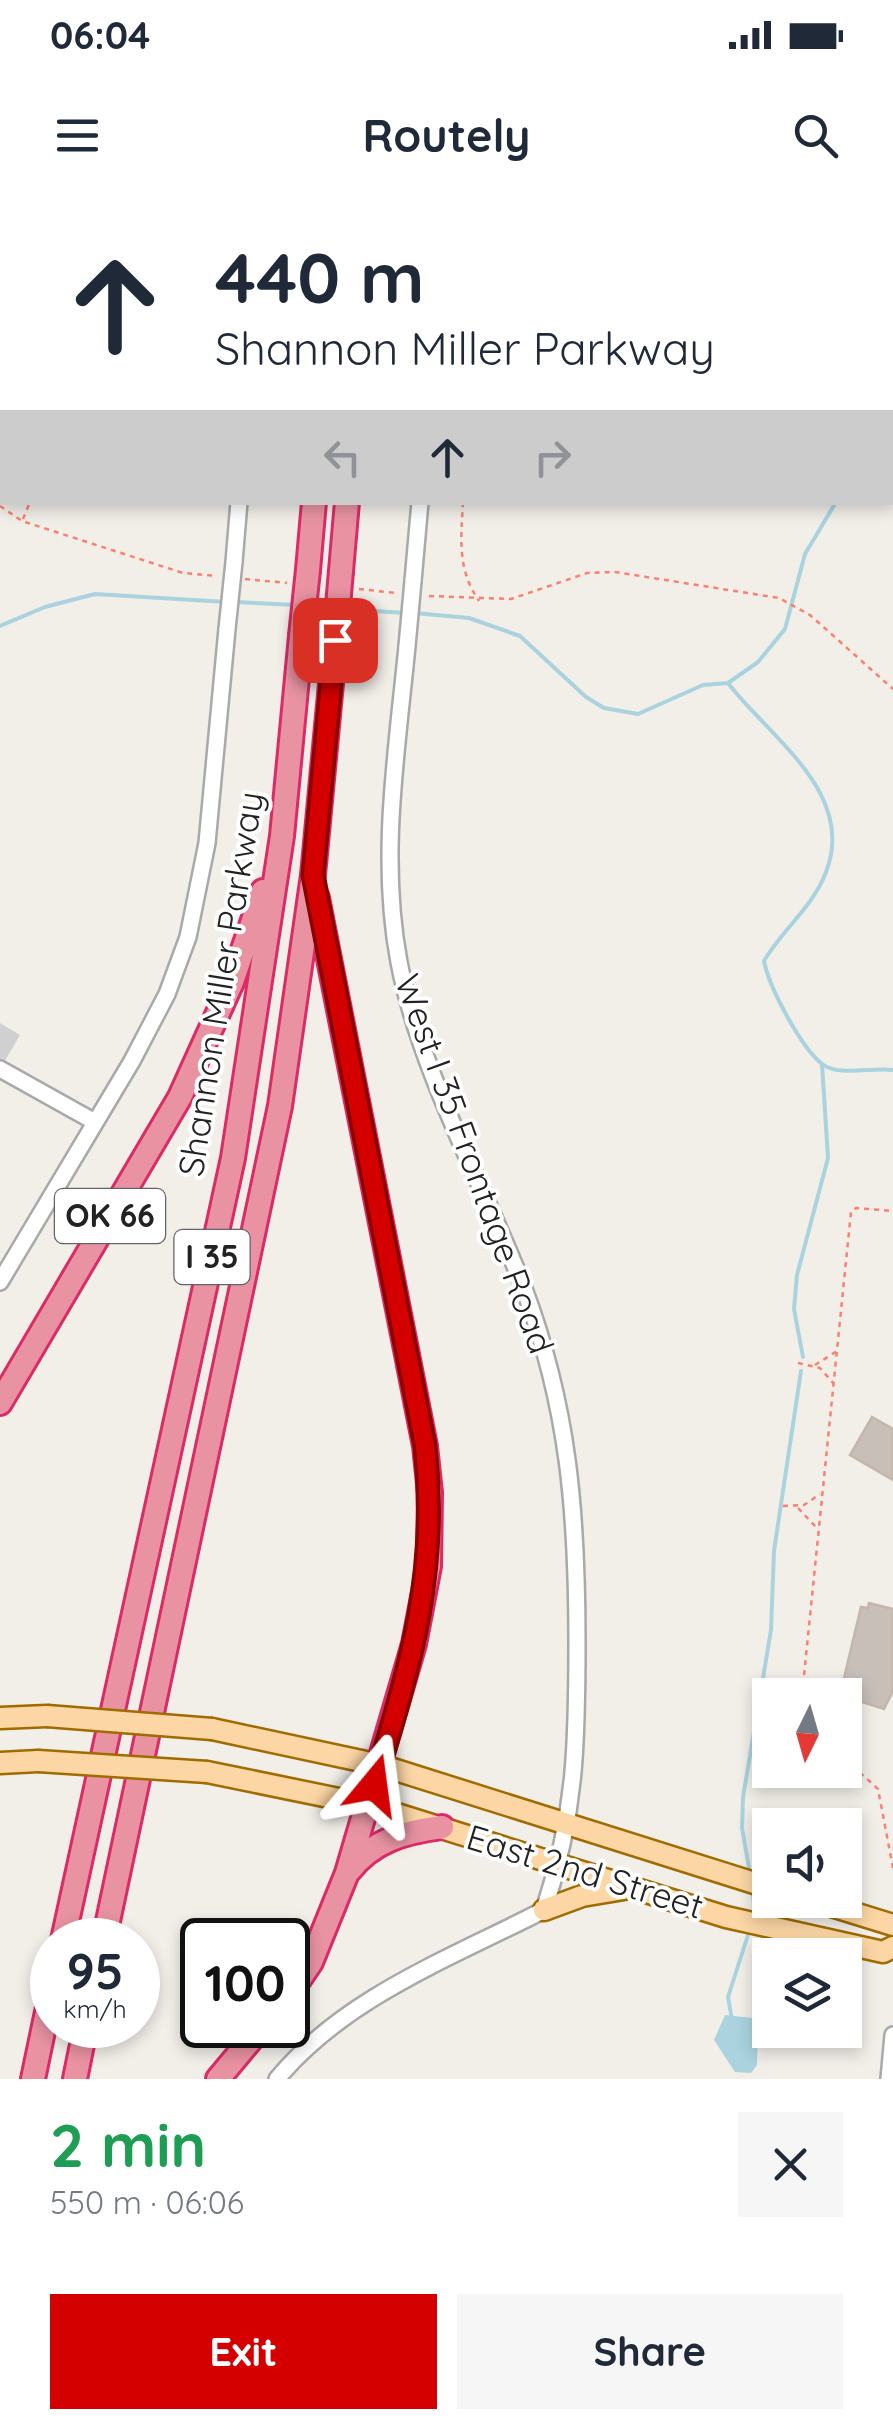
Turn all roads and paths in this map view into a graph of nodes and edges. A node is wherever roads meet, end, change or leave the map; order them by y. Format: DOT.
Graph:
graph roads {
  1 [pos="29,505"];
  2 [pos="239,505"];
  3 [pos="314,505"];
  4 [pos="347,505"];
  5 [pos="420,505"];
  6 [pos="463,505"];
  7 [pos="0,506"];
  8 [pos="22,521"];
  9 [pos="223,576"];
  10 [pos="305,577"];
  11 [pos="242,578"];
  12 [pos="416,588"];
  13 [pos="361,590"];
  14 [pos="400,594"];
  15 [pos="479,601"];
  16 [pos="893,689"];
  17 [pos="282,836"];
  18 [pos="313,875"];
  19 [pos="0,1069"];
  20 [pos="95,1122"];
  21 [pos="890,1211"];
  22 [pos="0,1282"];
  23 [pos="838,1350"];
  24 [pos="798,1364"];
  25 [pos="814,1365"];
  26 [pos="835,1385"];
  27 [pos="0,1403"];
  28 [pos="821,1493"];
  29 [pos="783,1506"];
  30 [pos="797,1507"];
  31 [pos="816,1530"];
  32 [pos="803,1678"];
  33 [pos="0,1718"];
  34 [pos="0,1763"];
  35 [pos="380,1765"];
  36 [pos="862,1771"];
  37 [pos="368,1805"];
  38 [pos="569,1824"];
  39 [pos="442,1828"];
  40 [pos="559,1865"];
  41 [pos="893,1868"];
  42 [pos="347,1874"];
  43 [pos="752,1882"];
  44 [pos="632,1888"];
  45 [pos="544,1910"];
  46 [pos="862,1915"];
  47 [pos="68,1918"];
  48 [pos="109,1918"];
  49 [pos="893,1924"];
  50 [pos="893,1947"];
  51 [pos="310,1960"];
  52 [pos="893,2035"];
  53 [pos="39,2048"];
  54 [pos="81,2048"];
  55 [pos="244,2048"];
  56 [pos="33,2079"];
  57 [pos="74,2079"];
  58 [pos="218,2079"];
  59 [pos="276,2079"];
  60 [pos="889,2079"];
  1 -- 8 [label="path"];
  2 -- 20 [label="street, bridge"];
  3 -- 10 [label="highway, Shannon Miller Parkway / I 35"];
  4 -- 18 [label="highway, Shannon Miller Parkway / I 35, bridge"];
  5 -- 12 [label="street, West I 35 Frontage Road"];
  6 -- 15 [label="path"];
  7 -- 8 [label="path"];
  8 -- 9 [label="path"];
  10 -- 11 [label="path"];
  10 -- 17 [label="highway, Shannon Miller Parkway / I 35, bridge"];
  12 -- 15 [label="path"];
  12 -- 38 [label="street, West I 35 Frontage Road, bridge"];
  13 -- 14 [label="path"];
  15 -- 16 [label="path"];
  17 -- 27 [label="highway, OK 66"];
  17 -- 47 [label="highway, Shannon Miller Parkway / I 35"];
  18 -- 35 [label="highway"];
  18 -- 48 [label="highway, Shannon Miller Parkway / I 35"];
  19 -- 20 [label="street"];
  20 -- 22 [label="street"];
  21 -- 23 [label="path"];
  23 -- 25 [label="path"];
  23 -- 26 [label="path"];
  24 -- 25 [label="path"];
  25 -- 26 [label="path"];
  26 -- 28 [label="path"];
  28 -- 30 [label="path"];
  28 -- 31 [label="path"];
  29 -- 30 [label="path"];
  30 -- 31 [label="path"];
  31 -- 32 [label="path"];
  33 -- 35 [label="main road, East 2nd Street, bridge"];
  34 -- 37 [label="main road, East 2nd Street, bridge"];
  35 -- 37 [label="highway"];
  35 -- 38 [label="main road, East 2nd Street"];
  36 -- 41 [label="path"];
  37 -- 39 [label="main road, East 2nd Street"];
  37 -- 42 [label="highway"];
  38 -- 40 [label="street, West I 35 Frontage Road"];
  38 -- 43 [label="main road, East 2nd Street"];
  39 -- 40 [label="main road, East 2nd Street"];
  39 -- 42 [label="highway"];
  40 -- 44 [label="main road, East 2nd Street"];
  40 -- 45 [label="street, West I 35 Frontage Road"];
  42 -- 51 [label="highway"];
  44 -- 45 [label="main road"];
  44 -- 50 [label="main road, East 2nd Street"];
  45 -- 59 [label="street"];
  46 -- 49 [label="main road"];
  52 -- 60 [label="street"];
  53 -- 56 [label="highway"];
  54 -- 57 [label="highway"];
  55 -- 58 [label="highway"];
}
